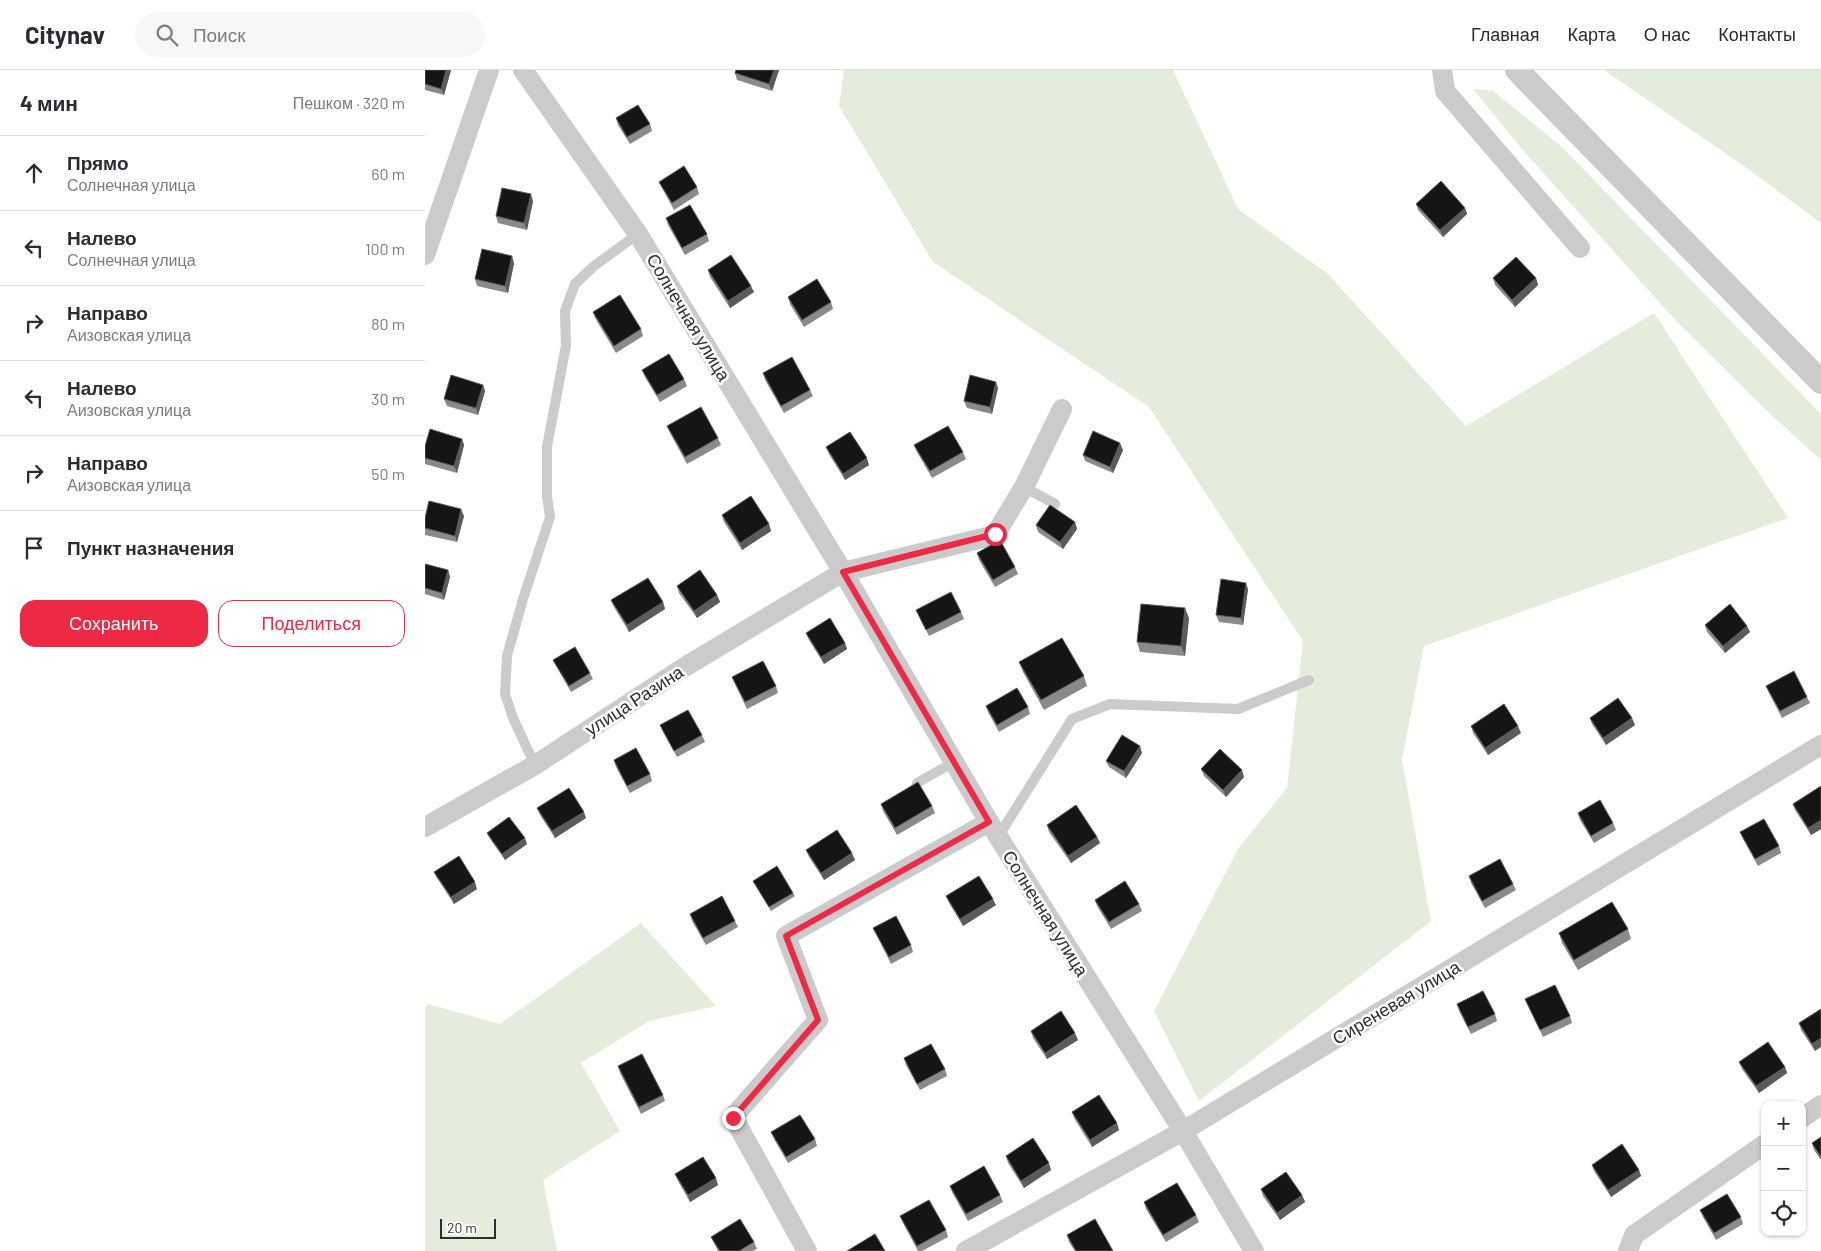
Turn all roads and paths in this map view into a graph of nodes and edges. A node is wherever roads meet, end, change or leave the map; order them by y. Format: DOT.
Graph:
graph roads {
  1 [pos="489,70"];
  2 [pos="523,70"];
  3 [pos="1442,70"];
  4 [pos="1517,70"];
  5 [pos="638,234"];
  6 [pos="1580,248"];
  7 [pos="425,255"];
  8 [pos="1821,382"];
  9 [pos="1062,409"];
  10 [pos="1024,486"];
  11 [pos="1055,504"];
  12 [pos="843,572"];
  13 [pos="1309,680"];
  14 [pos="1821,745"];
  15 [pos="954,762"];
  16 [pos="535,765"];
  17 [pos="917,783"];
  18 [pos="425,826"];
  19 [pos="994,829"];
  20 [pos="1821,1106"];
  21 [pos="1806,1115"];
  22 [pos="1183,1131"];
  23 [pos="1762,1146"];
  24 [pos="807,1251"];
  25 [pos="967,1251"];
  26 [pos="1254,1251"];
  27 [pos="1628,1251"];
  1 -- 7 [label="street"];
  2 -- 5 [label="street, Солнечная улица"];
  3 -- 6 [label="street"];
  4 -- 8 [label="street"];
  5 -- 12 [label="street, Солнечная улица"];
  5 -- 16 [label="lane"];
  9 -- 10 [label="street"];
  10 -- 11 [label="lane"];
  10 -- 12 [label="street"];
  12 -- 15 [label="street, Солнечная улица"];
  12 -- 16 [label="street, улица Разина"];
  13 -- 19 [label="lane"];
  14 -- 22 [label="street, Сиреневая улица"];
  15 -- 17 [label="lane"];
  15 -- 19 [label="street, Солнечная улица"];
  16 -- 18 [label="street, улица Разина"];
  19 -- 22 [label="street, Солнечная улица"];
  19 -- 24 [label="street"];
  20 -- 21 [label="street"];
  22 -- 25 [label="street, Сиреневая улица"];
  22 -- 26 [label="street, Солнечная улица"];
  23 -- 27 [label="street"];
}
